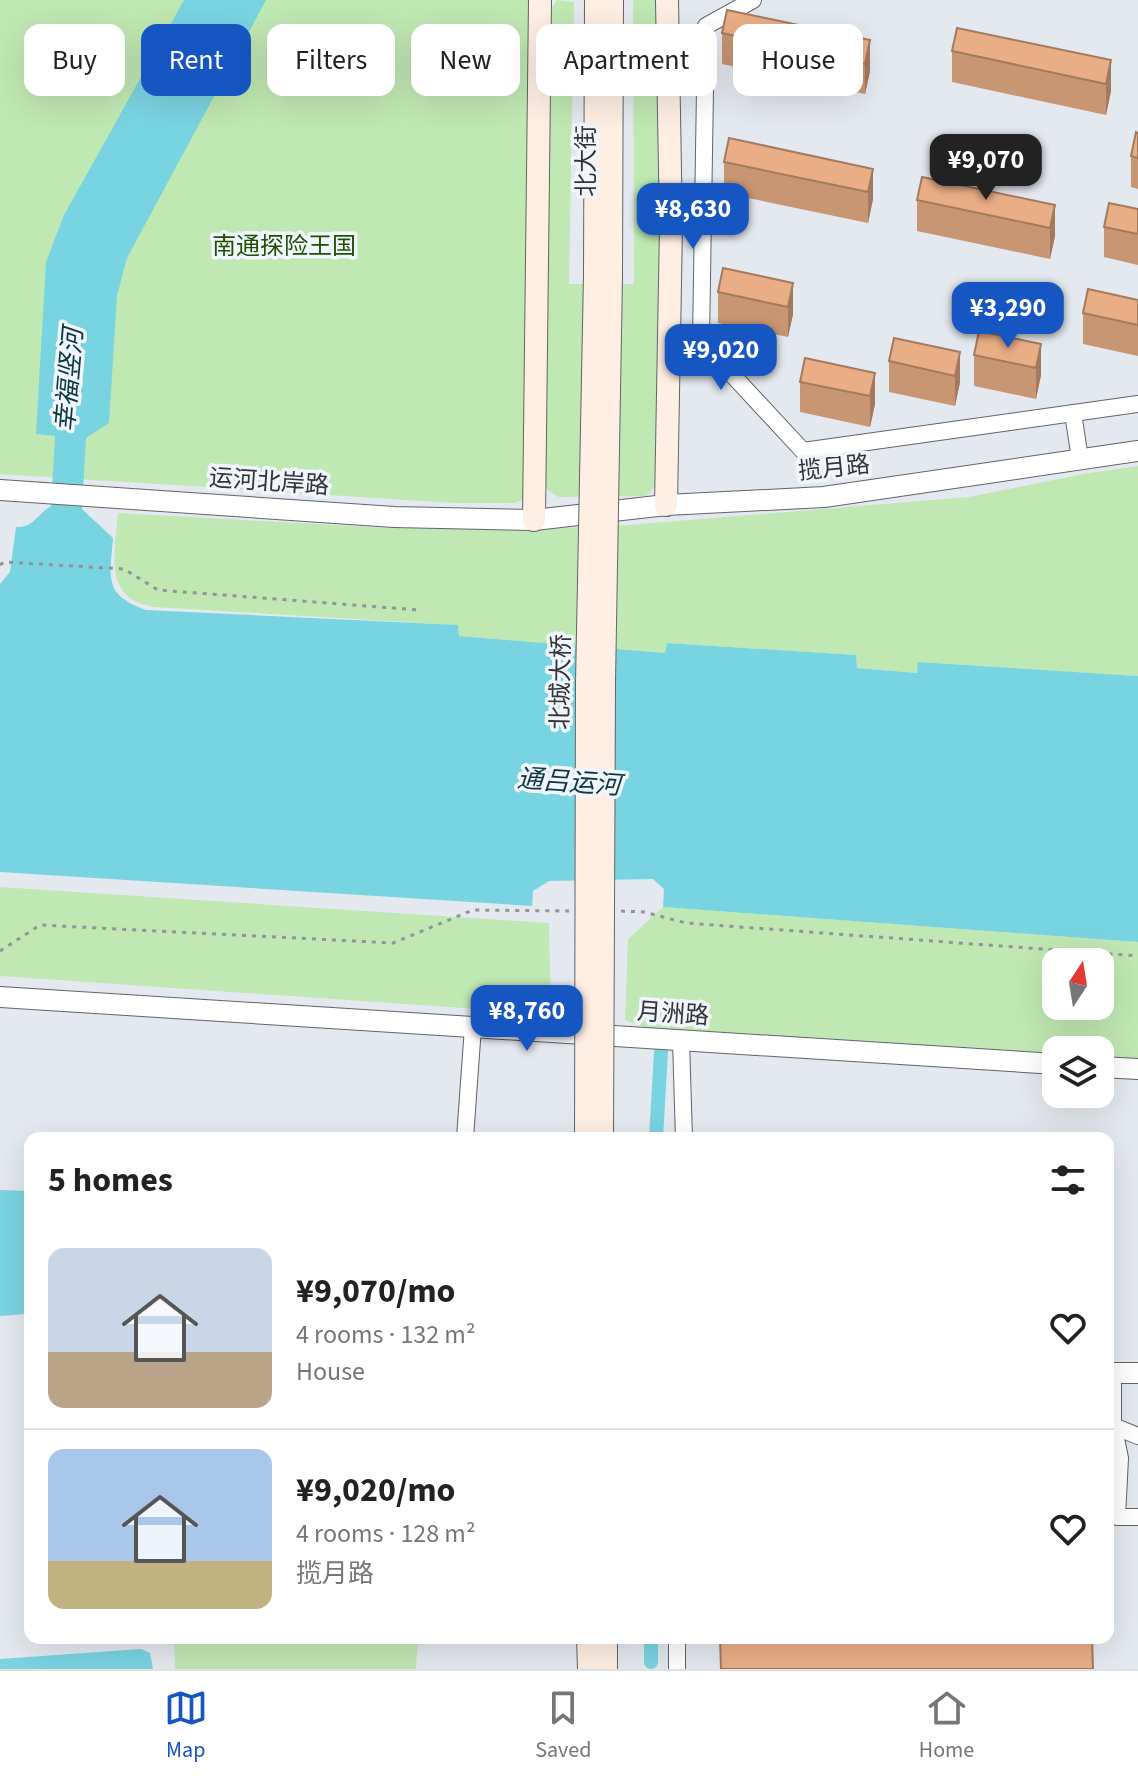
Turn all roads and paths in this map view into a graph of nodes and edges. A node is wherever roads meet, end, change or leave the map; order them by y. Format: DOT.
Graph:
graph roads {
  1 [pos="596,0"];
  2 [pos="612,0"];
  3 [pos="667,0"];
  4 [pos="753,0"];
  5 [pos="541,7"];
  6 [pos="603,275"];
  7 [pos="1138,404"];
  8 [pos="1073,413"];
  9 [pos="1138,451"];
  10 [pos="1080,459"];
  11 [pos="0,490"];
  12 [pos="666,505"];
  13 [pos="534,520"];
  14 [pos="0,565"];
  15 [pos="419,610"];
  16 [pos="581,911"];
  17 [pos="613,911"];
  18 [pos="0,951"];
  19 [pos="1138,956"];
  20 [pos="0,997"];
  21 [pos="473,1027"];
  22 [pos="681,1041"];
  23 [pos="1042,1063"];
  24 [pos="1114,1068"];
  25 [pos="1138,1069"];
  26 [pos="465,1132"];
  27 [pos="586,1132"];
  28 [pos="602,1132"];
  29 [pos="684,1132"];
  30 [pos="1114,1373"];
  31 [pos="1138,1373"];
  32 [pos="1114,1426"];
  33 [pos="1138,1436"];
  34 [pos="1114,1438"];
  35 [pos="1138,1517"];
  36 [pos="588,1644"];
  37 [pos="606,1644"];
  38 [pos="677,1644"];
  39 [pos="589,1669"];
  40 [pos="606,1669"];
  41 [pos="677,1669"];
  1 -- 6 [label="main road, 北大街"];
  2 -- 6 [label="main road, 北大街"];
  3 -- 12 [label="main road"];
  4 -- 8 [label="street"];
  5 -- 13 [label="main road"];
  6 -- 27 [label="main road, 北城大桥, bridge"];
  6 -- 28 [label="main road, 北城大桥, bridge"];
  7 -- 8 [label="street"];
  8 -- 10 [label="street"];
  9 -- 10 [label="street, 揽月路"];
  10 -- 12 [label="street, 揽月路"];
  11 -- 13 [label="street, 运河北岸路"];
  12 -- 13 [label="street, 揽月路"];
  14 -- 15 [label="path"];
  16 -- 18 [label="path"];
  17 -- 19 [label="path"];
  20 -- 21 [label="street, 月洲路"];
  21 -- 22 [label="street, 月洲路"];
  21 -- 26 [label="street"];
  22 -- 23 [label="street, 月洲路"];
  22 -- 29 [label="street"];
  24 -- 25 [label="street"];
  30 -- 31 [label="street"];
  32 -- 33 [label="street"];
  34 -- 35 [label="street"];
  36 -- 39 [label="main road"];
  37 -- 40 [label="main road"];
  38 -- 41 [label="street"];
}
